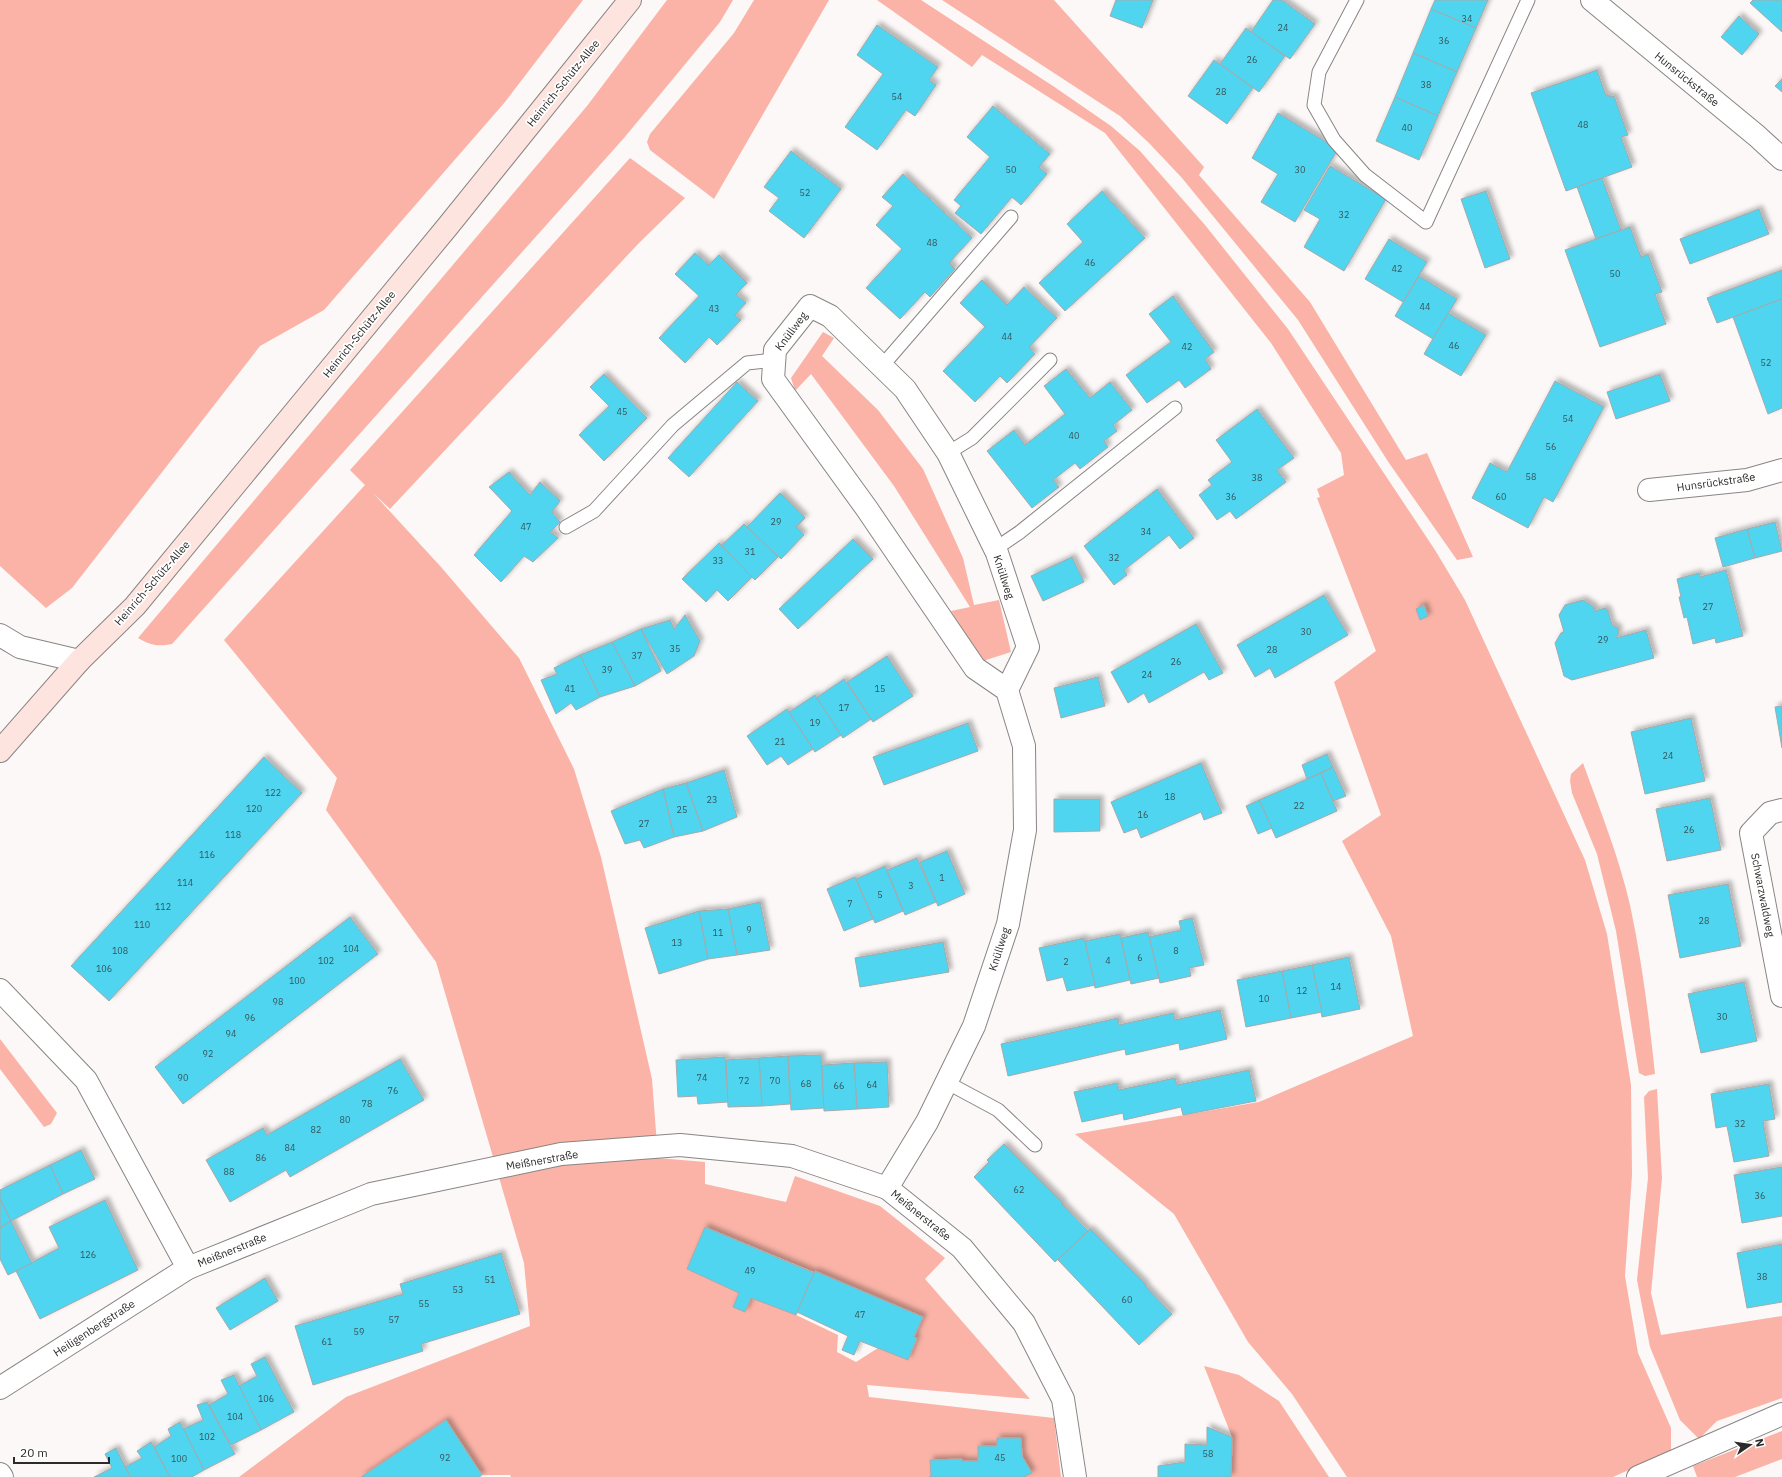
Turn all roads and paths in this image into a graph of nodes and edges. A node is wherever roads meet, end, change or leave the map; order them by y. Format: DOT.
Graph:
graph roads {
  1 [pos="630,0"];
  2 [pos="1357,0"];
  3 [pos="1528,0"];
  4 [pos="1592,0"];
  5 [pos="1782,159"];
  6 [pos="1011,217"];
  7 [pos="774,360"];
  8 [pos="1050,360"];
  9 [pos="882,366"];
  10 [pos="1175,408"];
  11 [pos="948,453"];
  12 [pos="1782,470"];
  13 [pos="1649,490"];
  14 [pos="566,528"];
  15 [pos="995,549"];
  16 [pos="0,635"];
  17 [pos="79,661"];
  18 [pos="1007,690"];
  19 [pos="0,751"];
  20 [pos="1782,810"];
  21 [pos="0,990"];
  22 [pos="1782,996"];
  23 [pos="946,1082"];
  24 [pos="1035,1145"];
  25 [pos="887,1188"];
  26 [pos="188,1268"];
  27 [pos="0,1388"];
  28 [pos="1782,1414"];
  29 [pos="0,1474"];
  30 [pos="2,1477"];
  31 [pos="1075,1477"];
  32 [pos="1638,1477"];
  1 -- 17 [label="main road, Heinrich-Schütz-Allee"];
  2 -- 3 [label="lane"];
  4 -- 5 [label="street, Hunsrückstraße"];
  6 -- 9 [label="lane"];
  7 -- 9 [label="street, Knüllweg"];
  7 -- 14 [label="lane"];
  7 -- 18 [label="street, Knüllweg"];
  8 -- 11 [label="lane"];
  9 -- 11 [label="street, Knüllweg"];
  10 -- 15 [label="lane"];
  11 -- 15 [label="street, Knüllweg"];
  12 -- 13 [label="street, Hunsrückstraße"];
  15 -- 18 [label="street, Knüllweg"];
  16 -- 17 [label="street"];
  17 -- 19 [label="main road, Heinrich-Schütz-Allee"];
  18 -- 23 [label="street, Knüllweg"];
  20 -- 22 [label="street, Schwarzwaldweg"];
  21 -- 26 [label="street, Meißnerstraße"];
  23 -- 24 [label="lane"];
  23 -- 25 [label="street, Knüllweg"];
  25 -- 26 [label="street, Meißnerstraße"];
  25 -- 31 [label="street, Meißnerstraße"];
  26 -- 27 [label="street, Heiligenbergstraße"];
  28 -- 32 [label="street"];
  29 -- 30 [label="street"];
}
